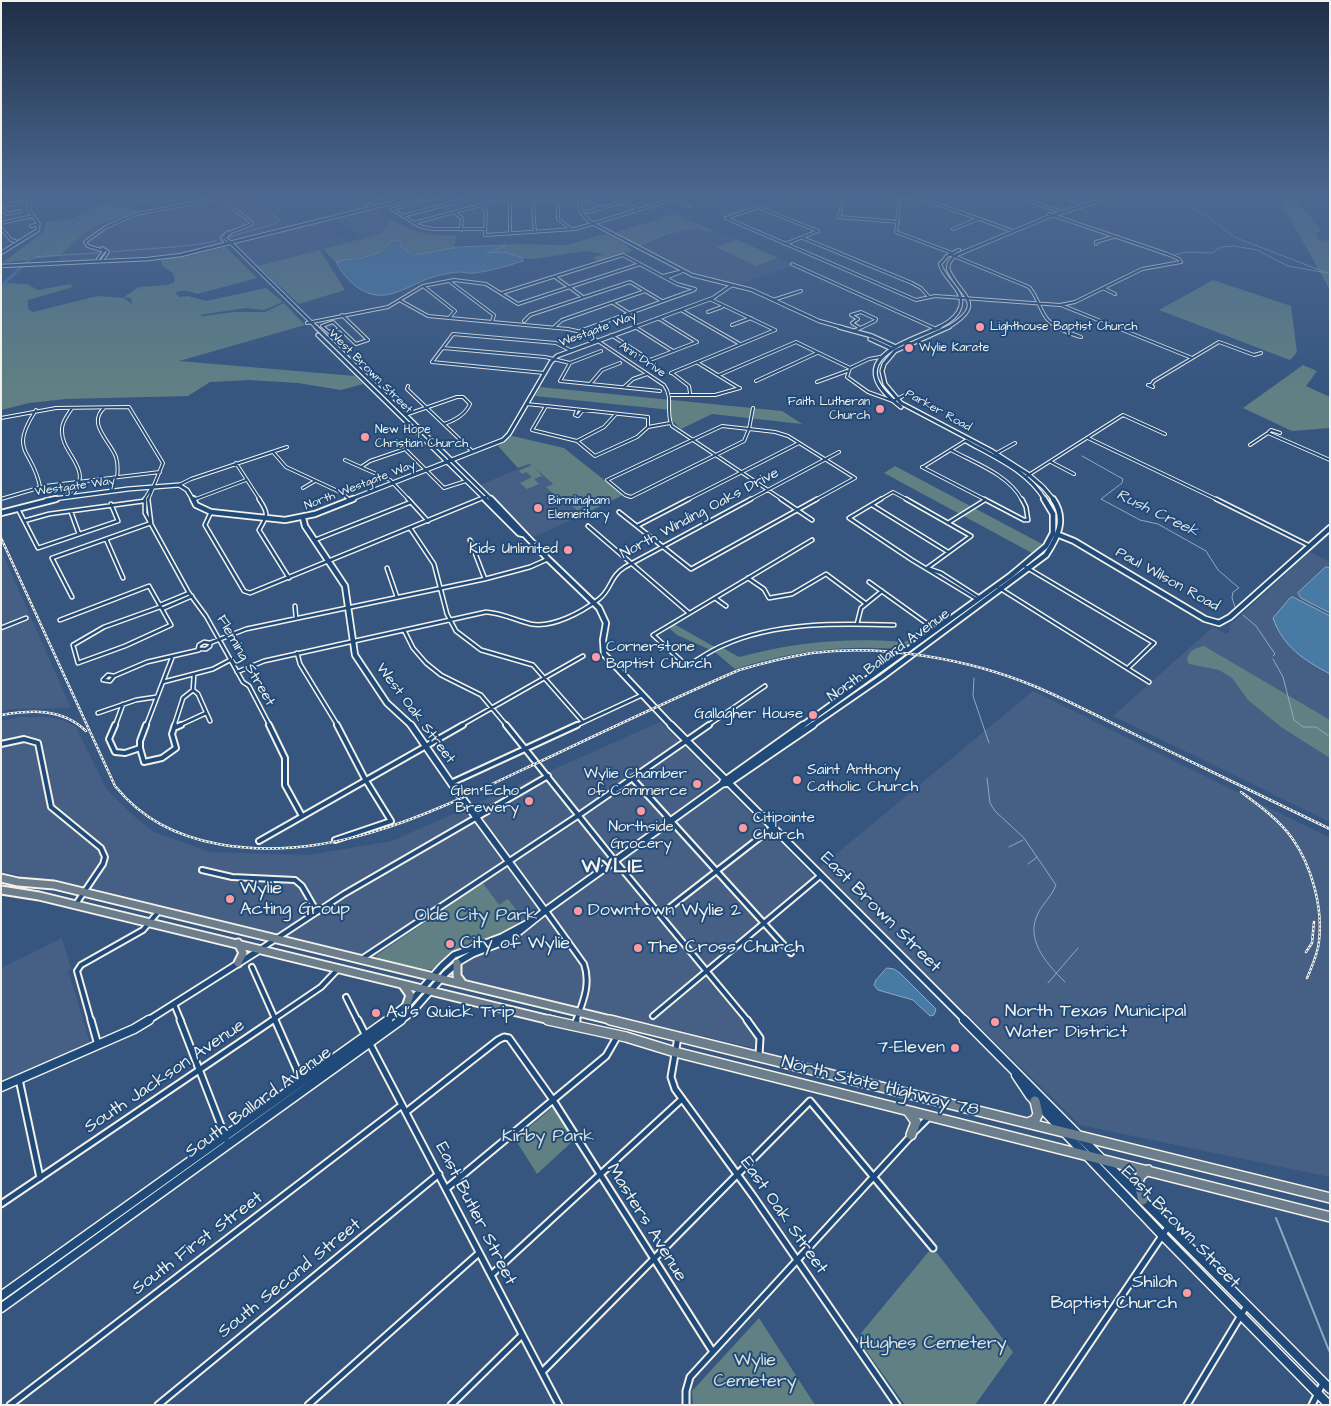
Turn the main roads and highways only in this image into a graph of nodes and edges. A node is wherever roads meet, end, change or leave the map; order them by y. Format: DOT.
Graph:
graph roads {
  1 [pos="248,260"];
  2 [pos="88,261"];
  3 [pos="245,261"];
  4 [pos="664,261"];
  5 [pos="943,261"];
  6 [pos="949,261"];
  7 [pos="1,265"];
  8 [pos="732,285"];
  9 [pos="309,322"];
  10 [pos="842,328"];
  11 [pos="894,346"];
  12 [pos="333,347"];
  13 [pos="890,348"];
  14 [pos="899,349"];
  15 [pos="895,351"];
  16 [pos="342,358"];
  17 [pos="352,363"];
  18 [pos="374,387"];
  19 [pos="895,400"];
  20 [pos="994,455"];
  21 [pos="450,462"];
  22 [pos="1028,475"];
  23 [pos="485,497"];
  24 [pos="211,512"];
  25 [pos="1,514"];
  26 [pos="303,518"];
  27 [pos="1330,528"];
  28 [pos="1053,534"];
  29 [pos="1060,536"];
  30 [pos="1026,567"];
  31 [pos="998,588"];
  32 [pos="725,782"];
  33 [pos="1,878"];
  34 [pos="1,890"];
  35 [pos="546,911"];
  36 [pos="530,922"];
  37 [pos="238,943"];
  38 [pos="262,949"];
  39 [pos="238,963"];
  40 [pos="457,963"];
  41 [pos="432,977"];
  42 [pos="441,979"];
  43 [pos="403,984"];
  44 [pos="463,984"];
  45 [pos="427,991"];
  46 [pos="406,1007"];
  47 [pos="367,1039"];
  48 [pos="1013,1070"];
  49 [pos="1,1087"];
  50 [pos="1035,1101"];
  51 [pos="906,1110"];
  52 [pos="1027,1123"];
  53 [pos="1066,1133"];
  54 [pos="911,1135"];
  55 [pos="1082,1137"];
  56 [pos="227,1140"];
  57 [pos="1087,1155"];
  58 [pos="1104,1160"];
  59 [pos="1148,1170"];
  60 [pos="1330,1198"];
  61 [pos="1143,1200"];
  62 [pos="1330,1217"];
  63 [pos="86,1235"];
  64 [pos="89,1245"];
  65 [pos="1,1296"];
  66 [pos="1,1308"];
  67 [pos="1327,1386"];
  68 [pos="1329,1405"];
  1 -- 9 [label="main road, West Brown Street"];
  2 -- 7 [label="main road"];
  3 -- 9 [label="main road, West Brown Street"];
  4 -- 8 [label="main road"];
  5 -- 11 [label="main road"];
  6 -- 14 [label="main road, Parker Road"];
  8 -- 10 [label="main road"];
  8 -- 21 [label="main road, Westgate Way"];
  9 -- 12 [label="main road, West Brown Street"];
  9 -- 12 [label="main road, West Brown Street"];
  10 -- 11 [label="main road"];
  10 -- 13 [label="main road"];
  11 -- 13 [label="main road"];
  11 -- 14 [label="main road"];
  12 -- 16 [label="main road, West Brown Street"];
  12 -- 18 [label="main road, West Brown Street"];
  13 -- 15 [label="main road"];
  13 -- 19 [label="main road, Parker Road"];
  14 -- 15 [label="main road, Parker Road"];
  15 -- 19 [label="main road, Parker Road"];
  16 -- 17 [label="main road"];
  16 -- 18 [label="main road, West Brown Street"];
  18 -- 21 [label="main road, West Brown Street"];
  18 -- 21 [label="main road, West Brown Street"];
  19 -- 20 [label="main road, Parker Road"];
  19 -- 20 [label="main road, Parker Road"];
  20 -- 22 [label="main road, Parker Road"];
  21 -- 23 [label="main road, West Brown Street"];
  21 -- 23 [label="main road, West Brown Street"];
  21 -- 26 [label="main road, North Westgate Way"];
  22 -- 28 [label="main road, Parker Road"];
  22 -- 29 [label="main road, Parker Road"];
  23 -- 32 [label="main road, West Brown Street"];
  24 -- 25 [label="main road, Westgate Way"];
  24 -- 26 [label="main road, North Westgate Way"];
  26 -- 35 [label="main road, West Oak Street"];
  27 -- 29 [label="main road, Paul Wilson Road"];
  28 -- 29 [label="main road, Paul Wilson Road"];
  28 -- 30 [label="main road, North Ballard Avenue"];
  29 -- 30 [label="main road, North Ballard Avenue"];
  30 -- 31 [label="main road, North Ballard Avenue"];
  31 -- 32 [label="main road, North Ballard Avenue"];
  31 -- 32 [label="main road, North Ballard Avenue"];
  32 -- 35 [label="main road, North Ballard Avenue"];
  32 -- 48 [label="main road, East Brown Street"];
  33 -- 41 [label="main road, North State Highway 78"];
  34 -- 37 [label="main road, North State Highway 78"];
  35 -- 36 [label="main road, South Ballard Avenue"];
  36 -- 40 [label="main road, South Ballard Avenue"];
  36 -- 41 [label="main road, South Ballard Avenue"];
  37 -- 38 [label="main road, North State Highway 78"];
  37 -- 39 [label="main road"];
  38 -- 39 [label="main road"];
  38 -- 43 [label="main road, North State Highway 78"];
  39 -- 49 [label="main road"];
  40 -- 42 [label="main road, South Ballard Avenue"];
  40 -- 44 [label="main road"];
  41 -- 42 [label="main road, North State Highway 78"];
  41 -- 45 [label="main road, South Ballard Avenue"];
  42 -- 44 [label="main road, North State Highway 78"];
  42 -- 45 [label="main road, South Ballard Avenue"];
  43 -- 45 [label="main road, North State Highway 78"];
  43 -- 46 [label="main road"];
  44 -- 52 [label="main road, North State Highway 78"];
  45 -- 46 [label="main road, South Ballard Avenue"];
  45 -- 47 [label="main road, South Ballard Avenue"];
  45 -- 51 [label="main road, North State Highway 78"];
  46 -- 47 [label="main road, South Ballard Avenue"];
  47 -- 56 [label="main road, South Ballard Avenue"];
  48 -- 50 [label="main road, East Brown Street"];
  48 -- 55 [label="main road, East Brown Street"];
  50 -- 52 [label="main road"];
  50 -- 53 [label="main road, East Brown Street"];
  51 -- 54 [label="main road"];
  51 -- 57 [label="main road, North State Highway 78"];
  52 -- 53 [label="main road, North State Highway 78"];
  53 -- 55 [label="main road, North State Highway 78"];
  53 -- 57 [label="main road, East Brown Street"];
  55 -- 58 [label="main road, East Brown Street"];
  55 -- 60 [label="main road, North State Highway 78"];
  56 -- 63 [label="main road, South Ballard Avenue"];
  56 -- 64 [label="main road, South Ballard Avenue"];
  57 -- 58 [label="main road, North State Highway 78"];
  57 -- 68 [label="main road, East Brown Street"];
  58 -- 59 [label="main road, North State Highway 78"];
  58 -- 61 [label="main road, East Brown Street"];
  59 -- 61 [label="main road"];
  59 -- 62 [label="main road, North State Highway 78"];
  61 -- 67 [label="main road, East Brown Street"];
  63 -- 64 [label="main road"];
  63 -- 65 [label="main road, South Ballard Avenue"];
  64 -- 66 [label="main road, South Ballard Avenue"];
}
